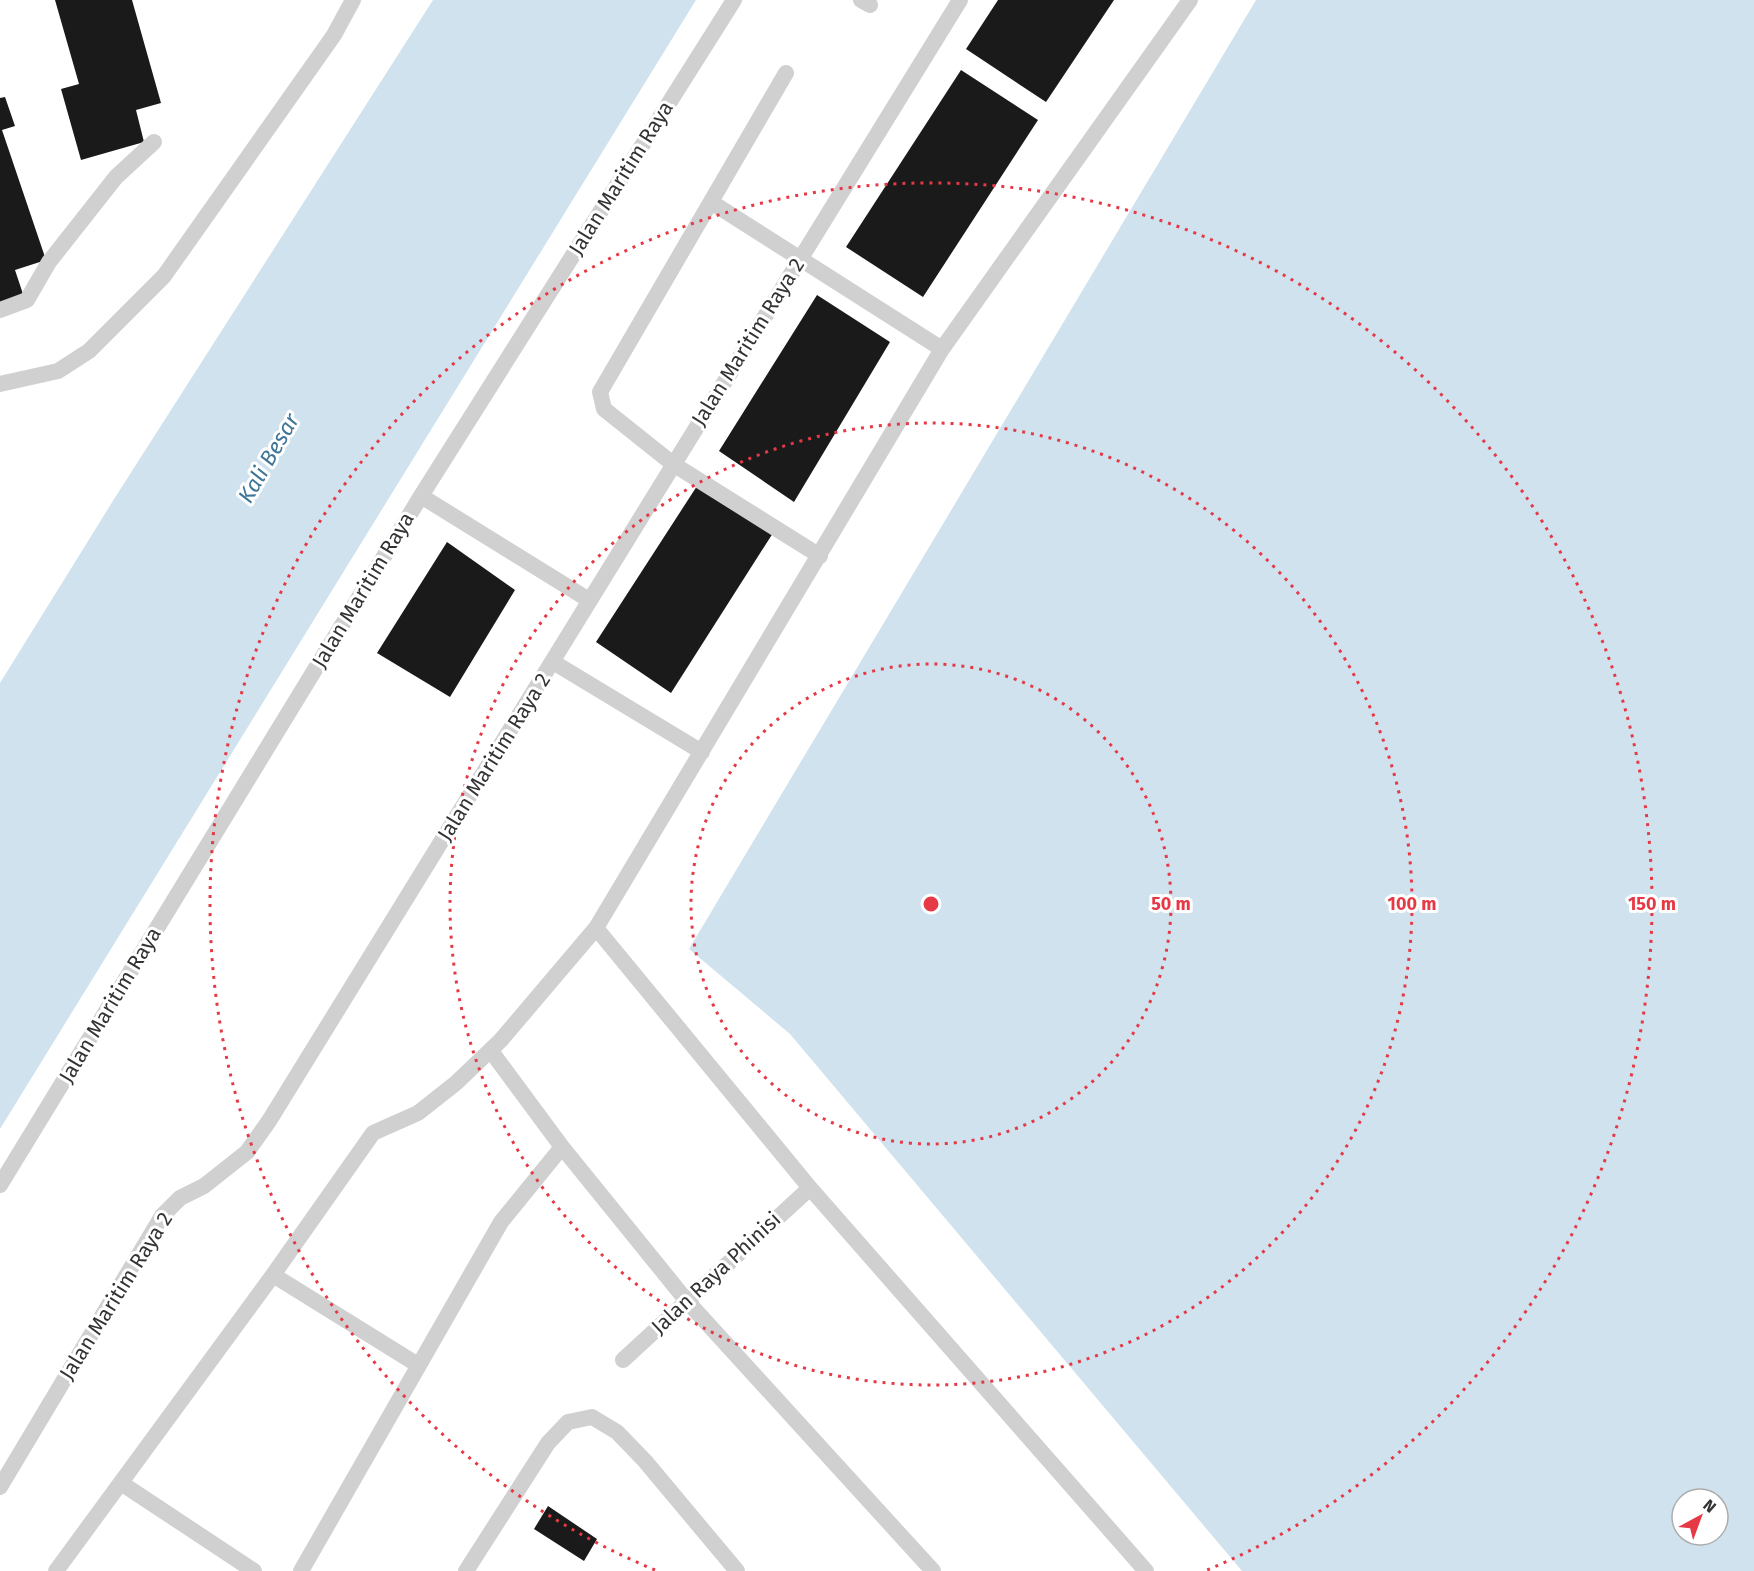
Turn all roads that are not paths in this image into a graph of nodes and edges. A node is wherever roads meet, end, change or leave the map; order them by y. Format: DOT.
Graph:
graph roads {
  1 [pos="353,0"];
  2 [pos="734,0"];
  3 [pos="960,0"];
  4 [pos="1190,0"];
  5 [pos="786,73"];
  6 [pos="154,142"];
  7 [pos="711,202"];
  8 [pos="800,260"];
  9 [pos="0,310"];
  10 [pos="942,349"];
  11 [pos="0,384"];
  12 [pos="673,464"];
  13 [pos="421,496"];
  14 [pos="820,556"];
  15 [pos="589,600"];
  16 [pos="552,662"];
  17 [pos="702,752"];
  18 [pos="596,928"];
  19 [pos="490,1051"];
  20 [pos="562,1147"];
  21 [pos="0,1185"];
  22 [pos="810,1188"];
  23 [pos="273,1275"];
  24 [pos="686,1300"];
  25 [pos="623,1359"];
  26 [pos="418,1365"];
  27 [pos="121,1483"];
  28 [pos="0,1486"];
  29 [pos="56,1571"];
  30 [pos="254,1571"];
  31 [pos="301,1571"];
  32 [pos="466,1571"];
  33 [pos="737,1571"];
  34 [pos="933,1571"];
  35 [pos="1146,1571"];
  1 -- 11 [label="lane"];
  2 -- 13 [label="lane, Jalan Maritim Raya"];
  3 -- 8 [label="lane, Jalan Maritim Raya 2"];
  4 -- 10 [label="lane"];
  5 -- 7 [label="lane"];
  6 -- 9 [label="lane"];
  7 -- 8 [label="lane"];
  7 -- 12 [label="lane"];
  8 -- 10 [label="lane"];
  8 -- 12 [label="lane, Jalan Maritim Raya 2"];
  10 -- 14 [label="lane"];
  12 -- 14 [label="lane"];
  12 -- 15 [label="lane, Jalan Maritim Raya 2"];
  13 -- 15 [label="lane"];
  13 -- 21 [label="lane, Jalan Maritim Raya"];
  14 -- 17 [label="lane"];
  15 -- 16 [label="lane, Jalan Maritim Raya 2"];
  16 -- 17 [label="lane"];
  16 -- 28 [label="lane, Jalan Maritim Raya 2"];
  17 -- 18 [label="lane"];
  18 -- 19 [label="lane"];
  18 -- 22 [label="lane"];
  19 -- 20 [label="lane"];
  19 -- 23 [label="lane"];
  20 -- 24 [label="lane"];
  20 -- 26 [label="lane"];
  22 -- 24 [label="lane, Jalan Raya Phinisi"];
  22 -- 35 [label="lane"];
  23 -- 26 [label="lane"];
  23 -- 27 [label="lane"];
  24 -- 25 [label="lane, Jalan Raya Phinisi"];
  24 -- 34 [label="lane"];
  26 -- 31 [label="lane"];
  27 -- 29 [label="lane"];
  27 -- 30 [label="lane"];
  32 -- 33 [label="lane"];
}
